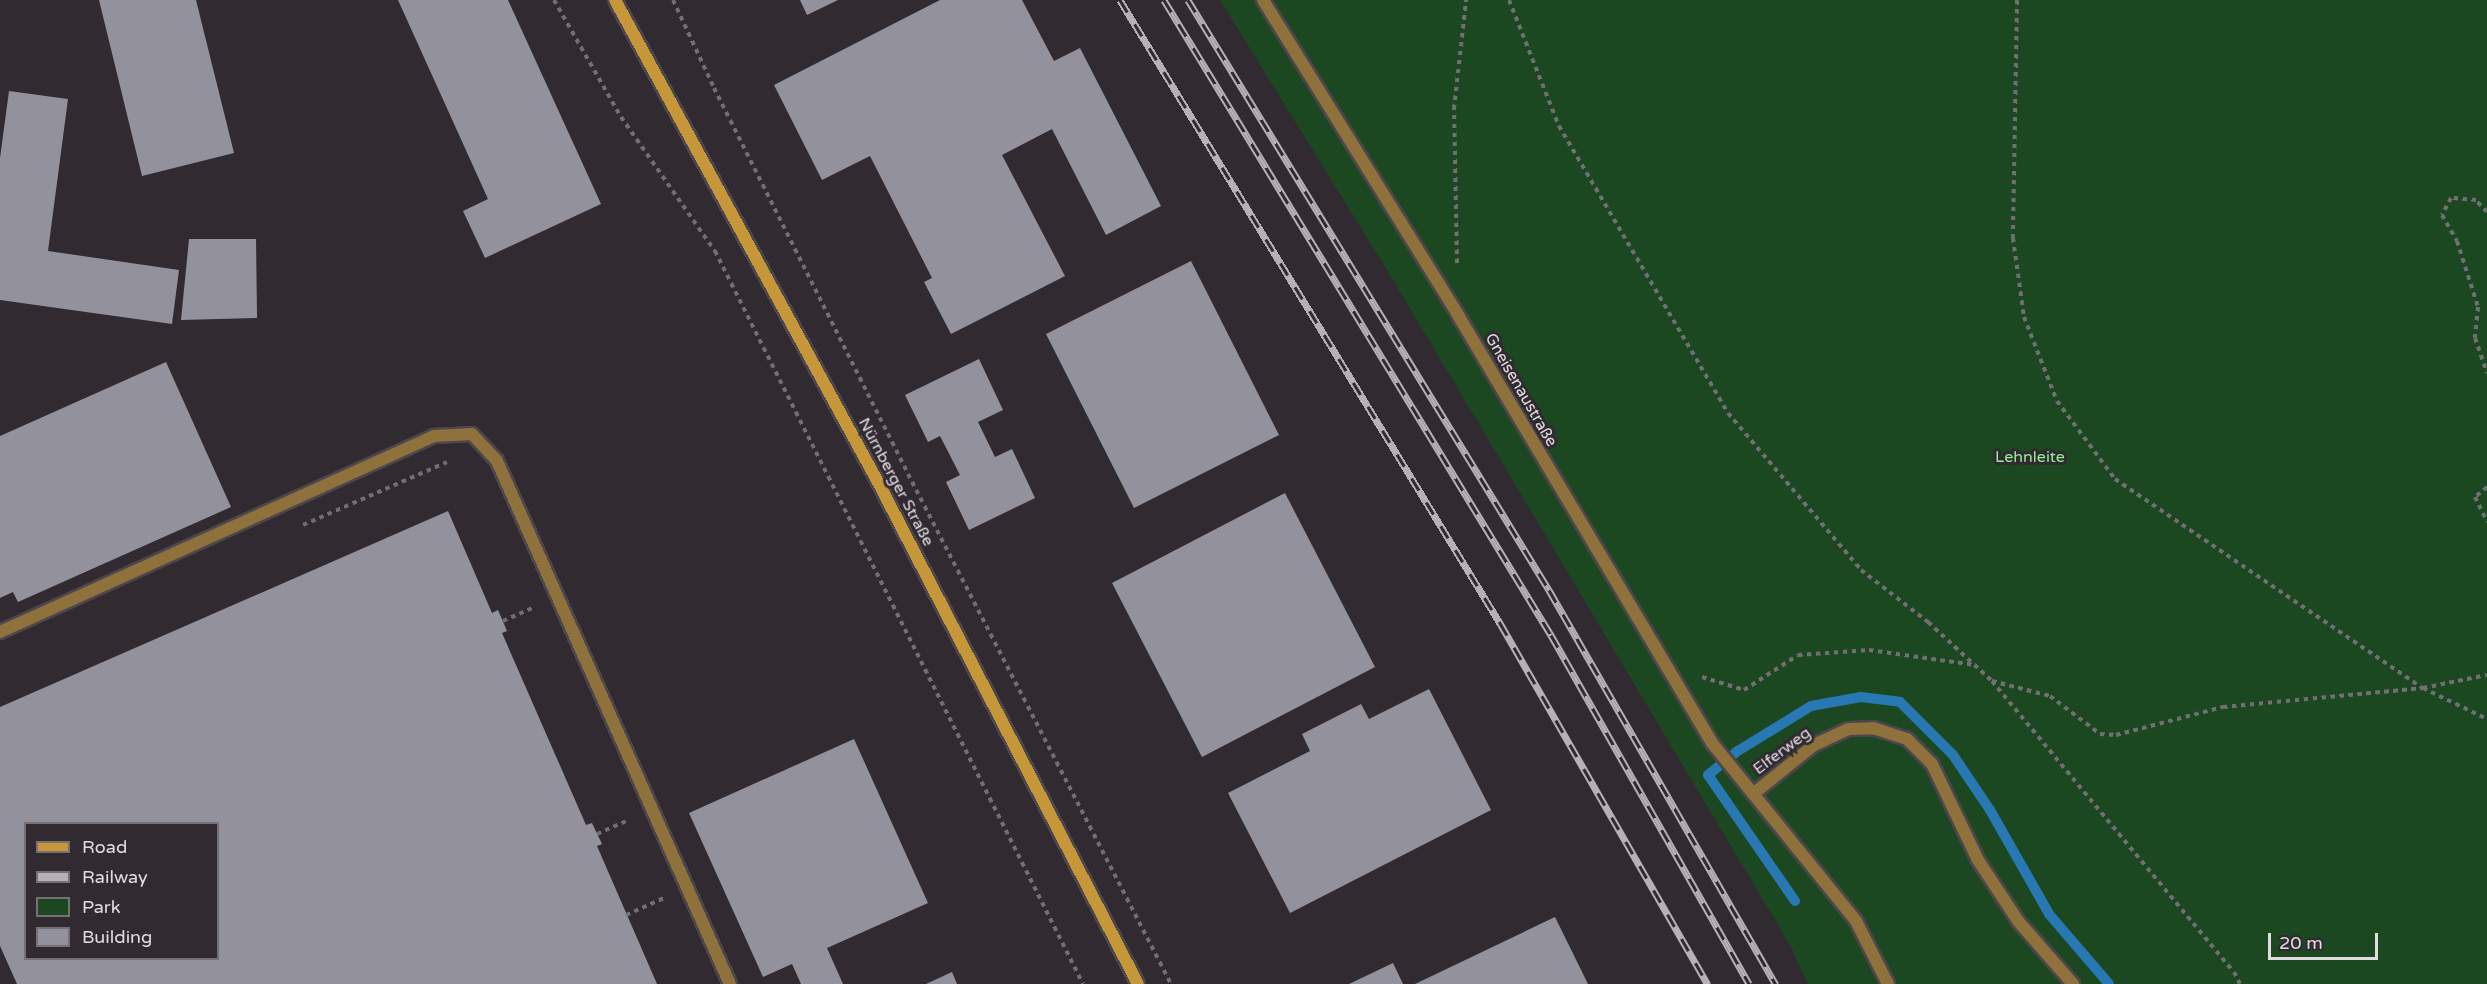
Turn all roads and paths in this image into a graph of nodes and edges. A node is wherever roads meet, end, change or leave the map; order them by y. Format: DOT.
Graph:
graph roads {
  1 [pos="554,0"];
  2 [pos="615,0"];
  3 [pos="673,0"];
  4 [pos="1263,0"];
  5 [pos="1466,0"];
  6 [pos="1509,0"];
  7 [pos="2017,0"];
  8 [pos="2487,212"];
  9 [pos="1457,269"];
  10 [pos="2487,373"];
  11 [pos="451,460"];
  12 [pos="2487,487"];
  13 [pos="2487,522"];
  14 [pos="300,527"];
  15 [pos="531,596"];
  16 [pos="535,607"];
  17 [pos="540,617"];
  18 [pos="503,621"];
  19 [pos="0,632"];
  20 [pos="1975,665"];
  21 [pos="2487,675"];
  22 [pos="1700,676"];
  23 [pos="1992,681"];
  24 [pos="2423,688"];
  25 [pos="2487,718"];
  26 [pos="1753,794"];
  27 [pos="625,809"];
  28 [pos="629,819"];
  29 [pos="634,829"];
  30 [pos="597,834"];
  31 [pos="660,888"];
  32 [pos="664,898"];
  33 [pos="669,908"];
  34 [pos="626,915"];
  35 [pos="730,984"];
  36 [pos="1083,984"];
  37 [pos="1138,984"];
  38 [pos="1171,984"];
  39 [pos="1888,984"];
  40 [pos="2073,984"];
  41 [pos="2240,984"];
  1 -- 36 [label="path"];
  2 -- 37 [label="street, Nürnberger Straße"];
  3 -- 38 [label="path"];
  4 -- 26 [label="street, Gneisenaustraße"];
  5 -- 9 [label="path"];
  6 -- 20 [label="path"];
  7 -- 24 [label="path"];
  8 -- 10 [label="path"];
  11 -- 14 [label="path"];
  12 -- 13 [label="path"];
  15 -- 16 [label="path"];
  16 -- 17 [label="path"];
  16 -- 18 [label="path"];
  19 -- 35 [label="street"];
  20 -- 22 [label="path"];
  20 -- 23 [label="path"];
  21 -- 24 [label="path"];
  23 -- 24 [label="path"];
  23 -- 41 [label="path"];
  24 -- 25 [label="path"];
  26 -- 39 [label="street, Elferweg"];
  26 -- 40 [label="street, Elferweg"];
  27 -- 28 [label="path"];
  28 -- 29 [label="path"];
  28 -- 30 [label="path"];
  31 -- 32 [label="path"];
  32 -- 33 [label="path"];
  32 -- 34 [label="path"];
}
